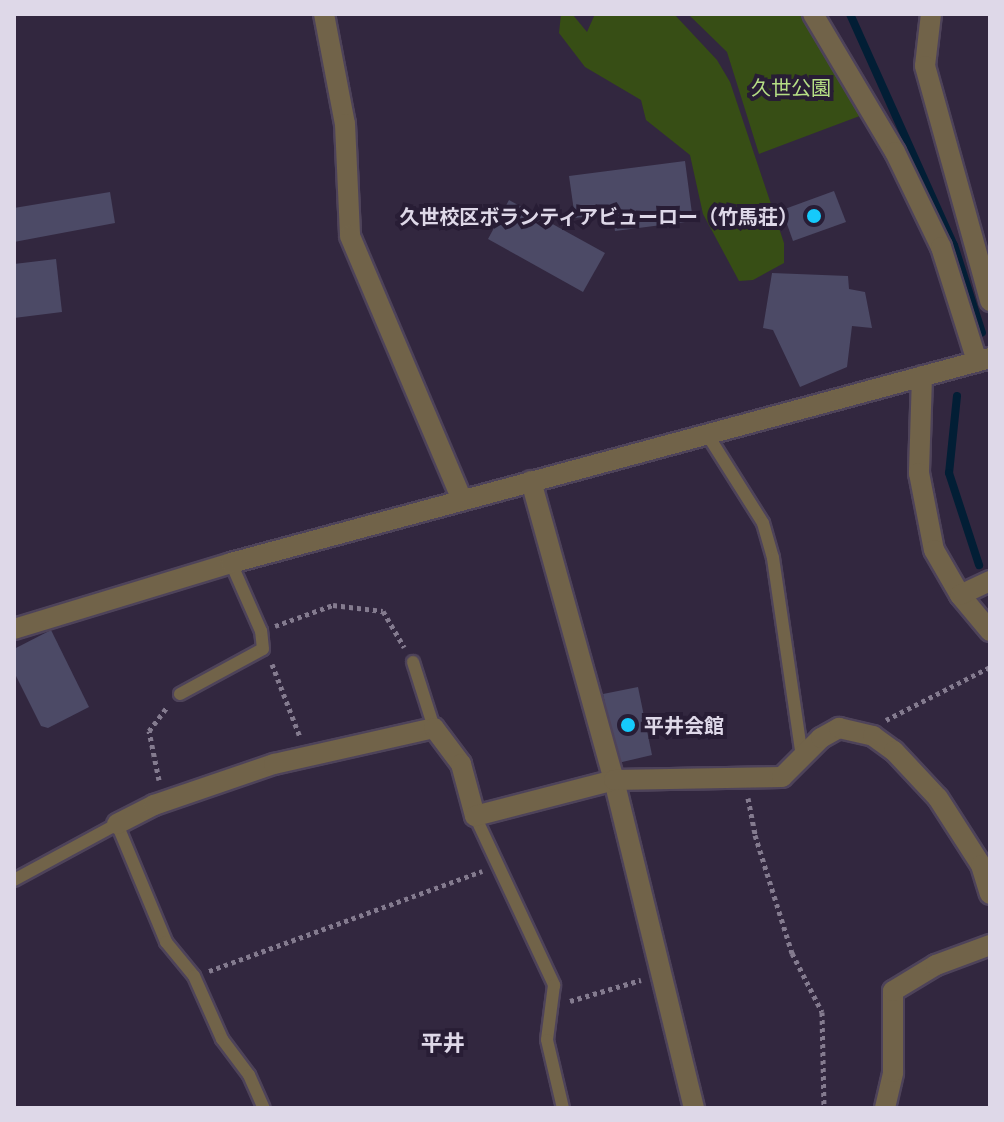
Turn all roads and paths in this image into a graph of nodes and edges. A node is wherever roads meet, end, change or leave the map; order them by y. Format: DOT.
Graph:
graph roads {
  1 [pos="324,14"];
  2 [pos="813,14"];
  3 [pos="931,14"];
  4 [pos="985,267"];
  5 [pos="990,301"];
  6 [pos="983,359"];
  7 [pos="922,376"];
  8 [pos="707,434"];
  9 [pos="531,481"];
  10 [pos="462,500"];
  11 [pos="231,563"];
  12 [pos="990,581"];
  13 [pos="960,595"];
  14 [pos="14,629"];
  15 [pos="261,631"];
  16 [pos="990,631"];
  17 [pos="263,649"];
  18 [pos="413,662"];
  19 [pos="990,667"];
  20 [pos="180,694"];
  21 [pos="874,721"];
  22 [pos="434,728"];
  23 [pos="802,756"];
  24 [pos="306,757"];
  25 [pos="614,780"];
  26 [pos="745,780"];
  27 [pos="165,801"];
  28 [pos="475,816"];
  29 [pos="117,824"];
  30 [pos="985,863"];
  31 [pos="498,866"];
  32 [pos="14,880"];
  33 [pos="990,894"];
  34 [pos="990,945"];
  35 [pos="661,974"];
  36 [pos="194,976"];
  37 [pos="551,1007"];
  38 [pos="264,1108"];
  39 [pos="563,1108"];
  40 [pos="694,1108"];
  41 [pos="824,1108"];
  42 [pos="885,1108"];
  1 -- 10 [label="street"];
  2 -- 6 [label="street"];
  3 -- 4 [label="street"];
  4 -- 5 [label="street"];
  6 -- 7 [label="street"];
  7 -- 8 [label="street"];
  7 -- 13 [label="street"];
  8 -- 9 [label="street"];
  8 -- 23 [label="lane"];
  9 -- 10 [label="street"];
  9 -- 25 [label="street"];
  10 -- 11 [label="street"];
  11 -- 14 [label="street"];
  11 -- 15 [label="lane"];
  12 -- 13 [label="street"];
  13 -- 16 [label="street"];
  15 -- 17 [label="lane"];
  15 -- 18 [label="path"];
  17 -- 20 [label="lane"];
  17 -- 24 [label="path"];
  18 -- 22 [label="lane"];
  19 -- 21 [label="path"];
  20 -- 27 [label="path"];
  22 -- 24 [label="street"];
  22 -- 28 [label="street"];
  23 -- 26 [label="street"];
  23 -- 30 [label="street"];
  24 -- 27 [label="street"];
  25 -- 26 [label="street"];
  25 -- 28 [label="street"];
  25 -- 35 [label="street"];
  26 -- 41 [label="path"];
  27 -- 29 [label="street"];
  28 -- 31 [label="lane"];
  29 -- 32 [label="lane"];
  29 -- 36 [label="lane"];
  30 -- 33 [label="street"];
  31 -- 36 [label="path"];
  31 -- 37 [label="lane"];
  34 -- 42 [label="street"];
  35 -- 37 [label="path"];
  35 -- 40 [label="street"];
  36 -- 38 [label="lane"];
  37 -- 39 [label="lane"];
}
